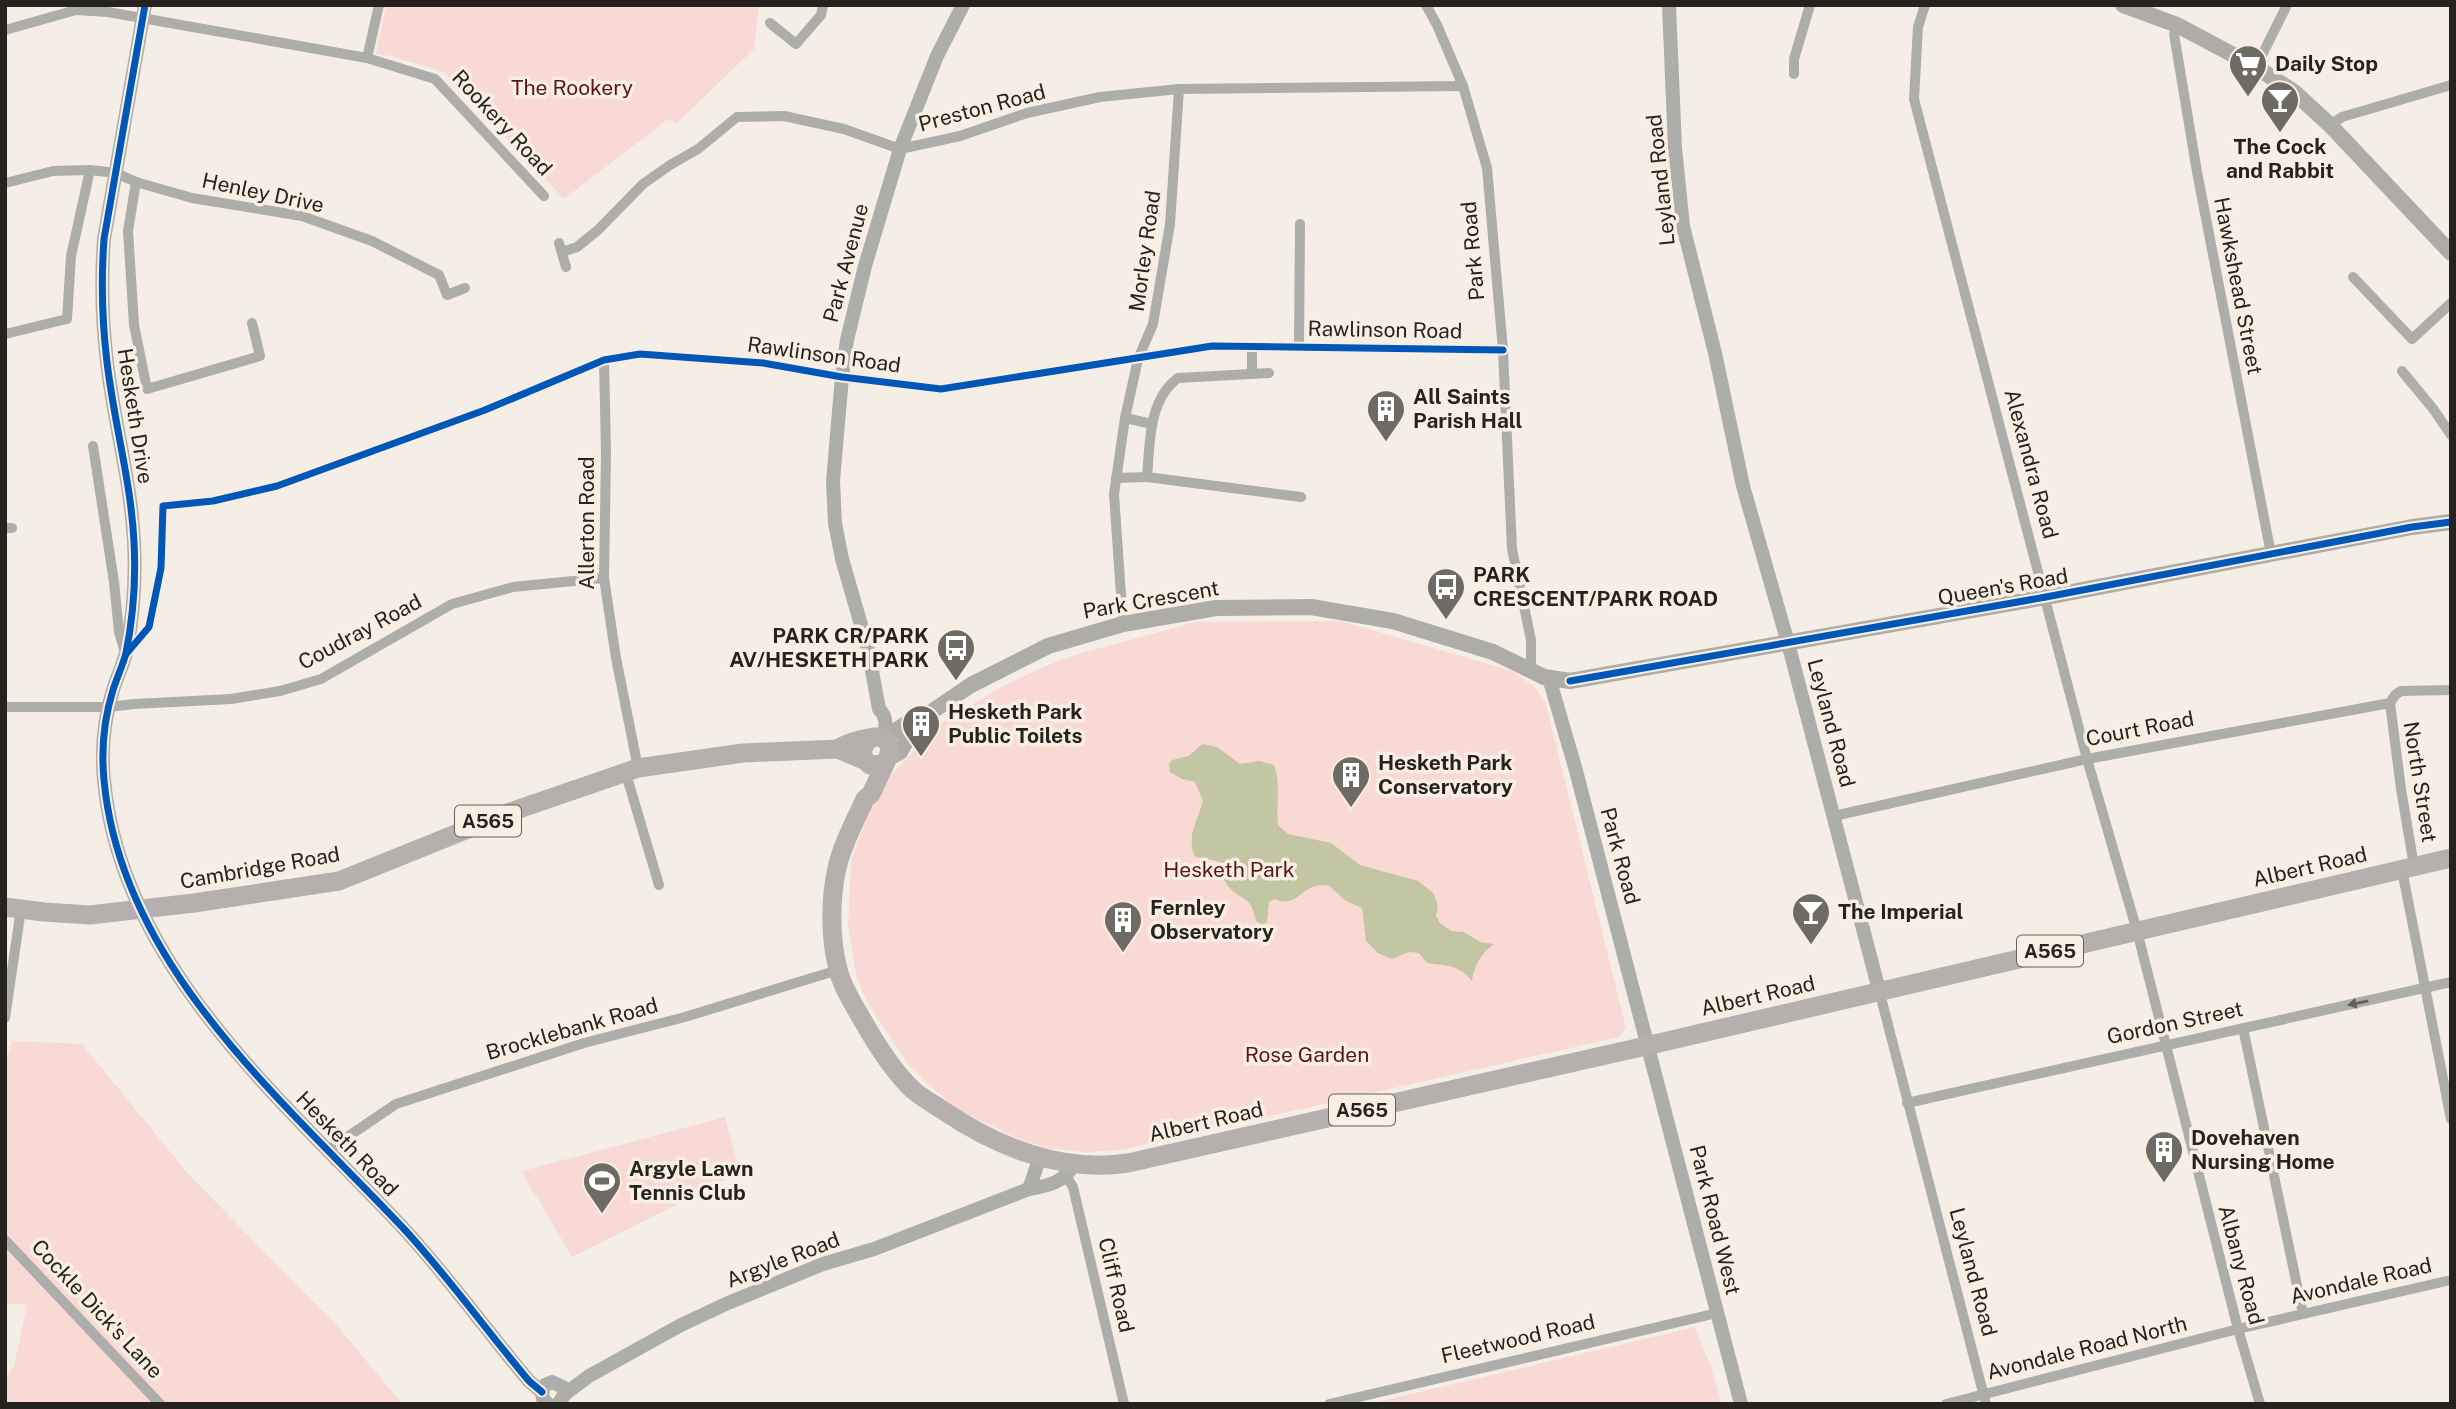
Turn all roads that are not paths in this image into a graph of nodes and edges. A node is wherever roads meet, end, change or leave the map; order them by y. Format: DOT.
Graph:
graph roads {
  1 [pos="379,5"];
  2 [pos="823,5"];
  3 [pos="963,5"];
  4 [pos="1426,5"];
  5 [pos="1669,5"];
  6 [pos="1810,5"];
  7 [pos="1925,5"];
  8 [pos="2123,5"];
  9 [pos="2287,5"];
  10 [pos="2160,11"];
  11 [pos="144,12"];
  12 [pos="770,23"];
  13 [pos="2177,25"];
  14 [pos="5,30"];
  15 [pos="367,58"];
  16 [pos="2256,67"];
  17 [pos="1794,74"];
  18 [pos="2451,85"];
  19 [pos="1463,86"];
  20 [pos="1179,89"];
  21 [pos="2330,125"];
  22 [pos="900,149"];
  23 [pos="90,170"];
  24 [pos="116,173"];
  25 [pos="136,182"];
  26 [pos="5,183"];
  27 [pos="544,196"];
  28 [pos="1300,225"];
  29 [pos="2451,253"];
  30 [pos="566,267"];
  31 [pos="2353,276"];
  32 [pos="465,288"];
  33 [pos="2451,303"];
  34 [pos="252,323"];
  35 [pos="5,334"];
  36 [pos="1252,346"];
  37 [pos="1299,346"];
  38 [pos="1503,350"];
  39 [pos="1138,359"];
  40 [pos="604,360"];
  41 [pos="2402,371"];
  42 [pos="1269,373"];
  43 [pos="1252,374"];
  44 [pos="842,377"];
  45 [pos="1125,418"];
  46 [pos="1153,424"];
  47 [pos="2451,435"];
  48 [pos="93,446"];
  49 [pos="1147,477"];
  50 [pos="1116,478"];
  51 [pos="1301,497"];
  52 [pos="2451,522"];
  53 [pos="2271,554"];
  54 [pos="604,578"];
  55 [pos="2046,597"];
  56 [pos="1123,624"];
  57 [pos="1788,643"];
  58 [pos="1493,652"];
  59 [pos="126,654"];
  60 [pos="1531,671"];
  61 [pos="1549,678"];
  62 [pos="2451,690"];
  63 [pos="2390,703"];
  64 [pos="5,707"];
  65 [pos="109,708"];
  66 [pos="877,750"];
  67 [pos="2087,759"];
  68 [pos="632,771"];
  69 [pos="1834,816"];
  70 [pos="2451,858"];
  71 [pos="2408,868"];
  72 [pos="659,885"];
  73 [pos="13,908"];
  74 [pos="141,910"];
  75 [pos="2137,931"];
  76 [pos="838,970"];
  77 [pos="2451,982"];
  78 [pos="2425,988"];
  79 [pos="1879,990"];
  80 [pos="5,1018"];
  81 [pos="2243,1028"];
  82 [pos="1648,1045"];
  83 [pos="2165,1045"];
  84 [pos="1907,1103"];
  85 [pos="2451,1119"];
  86 [pos="328,1150"];
  87 [pos="1040,1157"];
  88 [pos="1070,1170"];
  89 [pos="1029,1189"];
  90 [pos="5,1240"];
  91 [pos="2451,1280"];
  92 [pos="1717,1313"];
  93 [pos="2302,1314"];
  94 [pos="2238,1329"];
  95 [pos="545,1398"];
  96 [pos="561,1399"];
  97 [pos="1985,1399"];
  98 [pos="160,1404"];
  99 [pos="1124,1404"];
  100 [pos="1329,1404"];
  101 [pos="1741,1404"];
  102 [pos="1946,1404"];
  103 [pos="2260,1404"];
  1 -- 15 [label="street"];
  2 -- 12 [label="street"];
  3 -- 22 [label="street, Park Avenue"];
  4 -- 19 [label="street, Park Road"];
  5 -- 57 [label="street, Leyland Road"];
  6 -- 17 [label="street"];
  7 -- 55 [label="street, Alexandra Road"];
  8 -- 10 [label="main road"];
  9 -- 16 [label="street"];
  10 -- 13 [label="main road"];
  11 -- 14 [label="street, Rookery Road"];
  11 -- 15 [label="street, Rookery Road"];
  11 -- 24 [label="street, Hesketh Drive"];
  13 -- 16 [label="main road"];
  13 -- 53 [label="street, Hawkshead Street"];
  15 -- 27 [label="street, Rookery Road"];
  16 -- 21 [label="main road"];
  18 -- 21 [label="street"];
  19 -- 20 [label="street, Preston Road"];
  19 -- 38 [label="street, Park Road"];
  20 -- 22 [label="street, Preston Road"];
  20 -- 39 [label="street, Morley Road"];
  21 -- 29 [label="main road"];
  22 -- 30 [label="street, Preston Road"];
  22 -- 44 [label="street, Park Avenue"];
  23 -- 24 [label="street, Henley Drive"];
  23 -- 26 [label="street, Henley Drive"];
  23 -- 35 [label="street"];
  24 -- 25 [label="street, Henley Drive"];
  24 -- 59 [label="street, Hesketh Drive"];
  25 -- 32 [label="street, Henley Drive"];
  25 -- 34 [label="street"];
  28 -- 37 [label="street"];
  31 -- 33 [label="street"];
  36 -- 37 [label="street, Rawlinson Road"];
  36 -- 39 [label="street, Rawlinson Road"];
  36 -- 43 [label="street"];
  37 -- 38 [label="street, Rawlinson Road"];
  38 -- 60 [label="street, Park Road"];
  39 -- 44 [label="street, Rawlinson Road"];
  39 -- 45 [label="street, Morley Road"];
  40 -- 44 [label="street, Rawlinson Road"];
  40 -- 54 [label="street, Allerton Road"];
  40 -- 59 [label="street, Rawlinson Road"];
  41 -- 47 [label="street"];
  42 -- 43 [label="street"];
  43 -- 46 [label="street"];
  44 -- 66 [label="street, Park Avenue"];
  45 -- 46 [label="street"];
  45 -- 50 [label="street, Morley Road"];
  46 -- 49 [label="street"];
  48 -- 59 [label="street"];
  49 -- 50 [label="street"];
  49 -- 51 [label="street"];
  50 -- 56 [label="street, Morley Road"];
  52 -- 53 [label="main road, Queen's Road"];
  53 -- 55 [label="main road, Queen's Road"];
  54 -- 65 [label="street, Coudray Road"];
  54 -- 68 [label="street, Allerton Road"];
  55 -- 57 [label="main road, Queen's Road"];
  55 -- 67 [label="street, Alexandra Road"];
  56 -- 58 [label="main road, Park Crescent"];
  56 -- 66 [label="main road, Park Crescent"];
  57 -- 61 [label="main road, Queen's Road"];
  57 -- 69 [label="street, Leyland Road"];
  58 -- 60 [label="main road, Queen's Road"];
  59 -- 65 [label="street, Hesketh Drive"];
  60 -- 61 [label="main road, Queen's Road"];
  61 -- 82 [label="street, Park Road"];
  62 -- 63 [label="street, Court Road"];
  63 -- 67 [label="street, Court Road"];
  63 -- 71 [label="street, North Street"];
  64 -- 65 [label="street, Coudray Road"];
  65 -- 74 [label="street, Hesketh Drive"];
  66 -- 68 [label="highway, Cambridge Road / A565"];
  66 -- 76 [label="highway, A565"];
  67 -- 69 [label="street, Court Road"];
  67 -- 75 [label="street, Alexandra Road"];
  68 -- 72 [label="street, Allerton Road"];
  68 -- 74 [label="highway, Cambridge Road / A565"];
  69 -- 79 [label="street, Leyland Road"];
  70 -- 71 [label="highway, Albert Road / A565"];
  71 -- 75 [label="highway, Albert Road / A565"];
  71 -- 78 [label="street, North Street"];
  73 -- 74 [label="highway, Cambridge Road / A565"];
  73 -- 80 [label="street"];
  74 -- 86 [label="street, Hesketh Road"];
  75 -- 79 [label="highway, Albert Road / A565"];
  75 -- 83 [label="street, Albany Road"];
  76 -- 86 [label="street, Brocklebank Road"];
  76 -- 87 [label="highway, A565"];
  77 -- 78 [label="street, Gordon Street"];
  78 -- 81 [label="street, Gordon Street, one-way"];
  78 -- 85 [label="street, North Street"];
  79 -- 82 [label="highway, Albert Road / A565"];
  79 -- 84 [label="street, Leyland Road"];
  81 -- 83 [label="street, Gordon Street"];
  81 -- 93 [label="street"];
  82 -- 88 [label="highway, Albert Road / A565"];
  82 -- 92 [label="street, Park Road West"];
  83 -- 84 [label="street, Gordon Street"];
  83 -- 94 [label="street, Albany Road"];
  84 -- 97 [label="street, Leyland Road"];
  86 -- 95 [label="street, Hesketh Road"];
  87 -- 88 [label="highway, A565"];
  87 -- 89 [label="street"];
  88 -- 89 [label="street, Argyle Road"];
  88 -- 99 [label="street, Cliff Road"];
  89 -- 96 [label="street, Argyle Road"];
  90 -- 98 [label="street, Cockle Dick's Lane"];
  91 -- 93 [label="street, Avondale Road"];
  92 -- 100 [label="street, Fleetwood Road"];
  92 -- 101 [label="street, Park Road West"];
  93 -- 94 [label="street, Avondale Road"];
  94 -- 97 [label="street, Avondale Road North"];
  94 -- 103 [label="street, Albany Road"];
  95 -- 96 [label="street"];
  97 -- 102 [label="street, Avondale Road North"];
}
